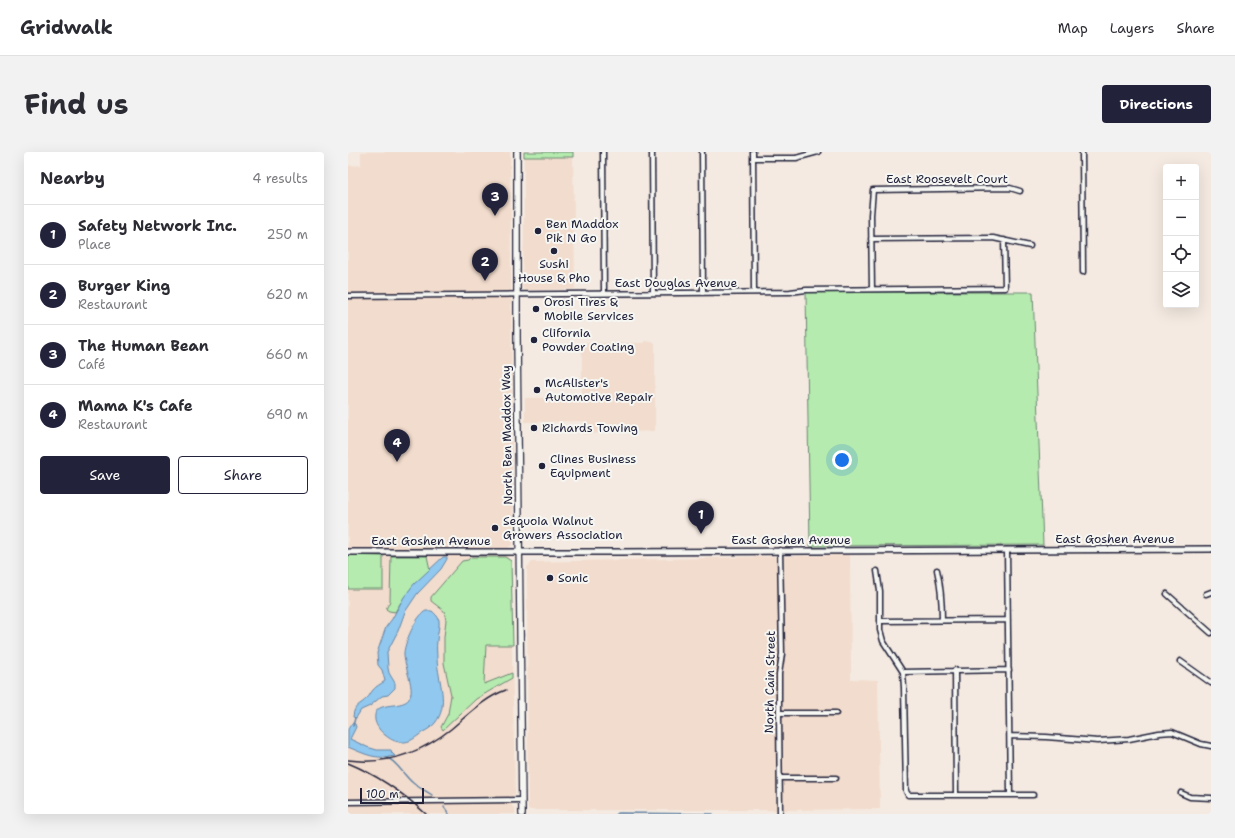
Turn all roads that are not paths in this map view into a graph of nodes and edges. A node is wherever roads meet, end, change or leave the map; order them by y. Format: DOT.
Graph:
graph roads {
  1 [pos="517,152"];
  2 [pos="603,152"];
  3 [pos="652,152"];
  4 [pos="702,152"];
  5 [pos="753,152"];
  6 [pos="818,152"];
  7 [pos="1082,152"];
  8 [pos="753,158"];
  9 [pos="1020,192"];
  10 [pos="871,239"];
  11 [pos="1004,240"];
  12 [pos="1030,246"];
  13 [pos="1084,272"];
  14 [pos="872,289"];
  15 [pos="754,292"];
  16 [pos="604,293"];
  17 [pos="653,293"];
  18 [pos="703,293"];
  19 [pos="517,294"];
  20 [pos="348,296"];
  21 [pos="1211,549"];
  22 [pos="780,550"];
  23 [pos="1007,550"];
  24 [pos="519,551"];
  25 [pos="348,552"];
  26 [pos="937,570"];
  27 [pos="877,571"];
  28 [pos="1168,594"];
  29 [pos="942,620"];
  30 [pos="1008,620"];
  31 [pos="880,621"];
  32 [pos="1211,633"];
  33 [pos="1180,661"];
  34 [pos="955,670"];
  35 [pos="1009,670"];
  36 [pos="903,672"];
  37 [pos="1211,683"];
  38 [pos="779,713"];
  39 [pos="836,713"];
  40 [pos="1010,736"];
  41 [pos="1211,746"];
  42 [pos="780,778"];
  43 [pos="836,778"];
  44 [pos="1181,793"];
  45 [pos="956,795"];
  46 [pos="1010,795"];
  47 [pos="1033,795"];
  48 [pos="1211,798"];
  49 [pos="521,800"];
  50 [pos="348,802"];
  51 [pos="522,814"];
  52 [pos="780,814"];
  1 -- 19 [label="main road, North Ben Maddox Way"];
  2 -- 16 [label="street"];
  3 -- 17 [label="street"];
  4 -- 18 [label="street"];
  5 -- 8 [label="street"];
  6 -- 8 [label="street"];
  7 -- 13 [label="street"];
  8 -- 15 [label="street"];
  9 -- 10 [label="street, East Roosevelt Court"];
  10 -- 11 [label="street"];
  10 -- 14 [label="street"];
  11 -- 12 [label="street"];
  11 -- 14 [label="street, East Douglas Avenue"];
  14 -- 15 [label="street, East Douglas Avenue"];
  15 -- 18 [label="street, East Douglas Avenue"];
  16 -- 17 [label="street, East Douglas Avenue"];
  16 -- 19 [label="street, East Douglas Avenue"];
  17 -- 18 [label="street, East Douglas Avenue"];
  19 -- 20 [label="street, East Douglas Avenue"];
  19 -- 24 [label="main road, North Ben Maddox Way"];
  21 -- 23 [label="street, East Goshen Avenue"];
  22 -- 23 [label="street, East Goshen Avenue"];
  22 -- 24 [label="street, East Goshen Avenue"];
  22 -- 38 [label="street, North Cain Street"];
  23 -- 30 [label="street"];
  24 -- 25 [label="street, East Goshen Avenue"];
  24 -- 49 [label="main road, North Ben Maddox Way"];
  26 -- 29 [label="street"];
  27 -- 31 [label="street"];
  28 -- 32 [label="street"];
  29 -- 30 [label="street"];
  29 -- 31 [label="street"];
  30 -- 35 [label="street"];
  31 -- 36 [label="street"];
  33 -- 37 [label="street"];
  34 -- 35 [label="street"];
  34 -- 36 [label="street"];
  34 -- 45 [label="street"];
  35 -- 40 [label="street"];
  36 -- 45 [label="street"];
  38 -- 39 [label="street"];
  38 -- 42 [label="street, North Cain Street"];
  40 -- 41 [label="street"];
  40 -- 46 [label="street"];
  42 -- 43 [label="street"];
  42 -- 52 [label="street, North Cain Street"];
  44 -- 48 [label="street"];
  45 -- 46 [label="street"];
  46 -- 47 [label="street"];
  49 -- 50 [label="street"];
  49 -- 51 [label="main road, North Ben Maddox Way"];
}
